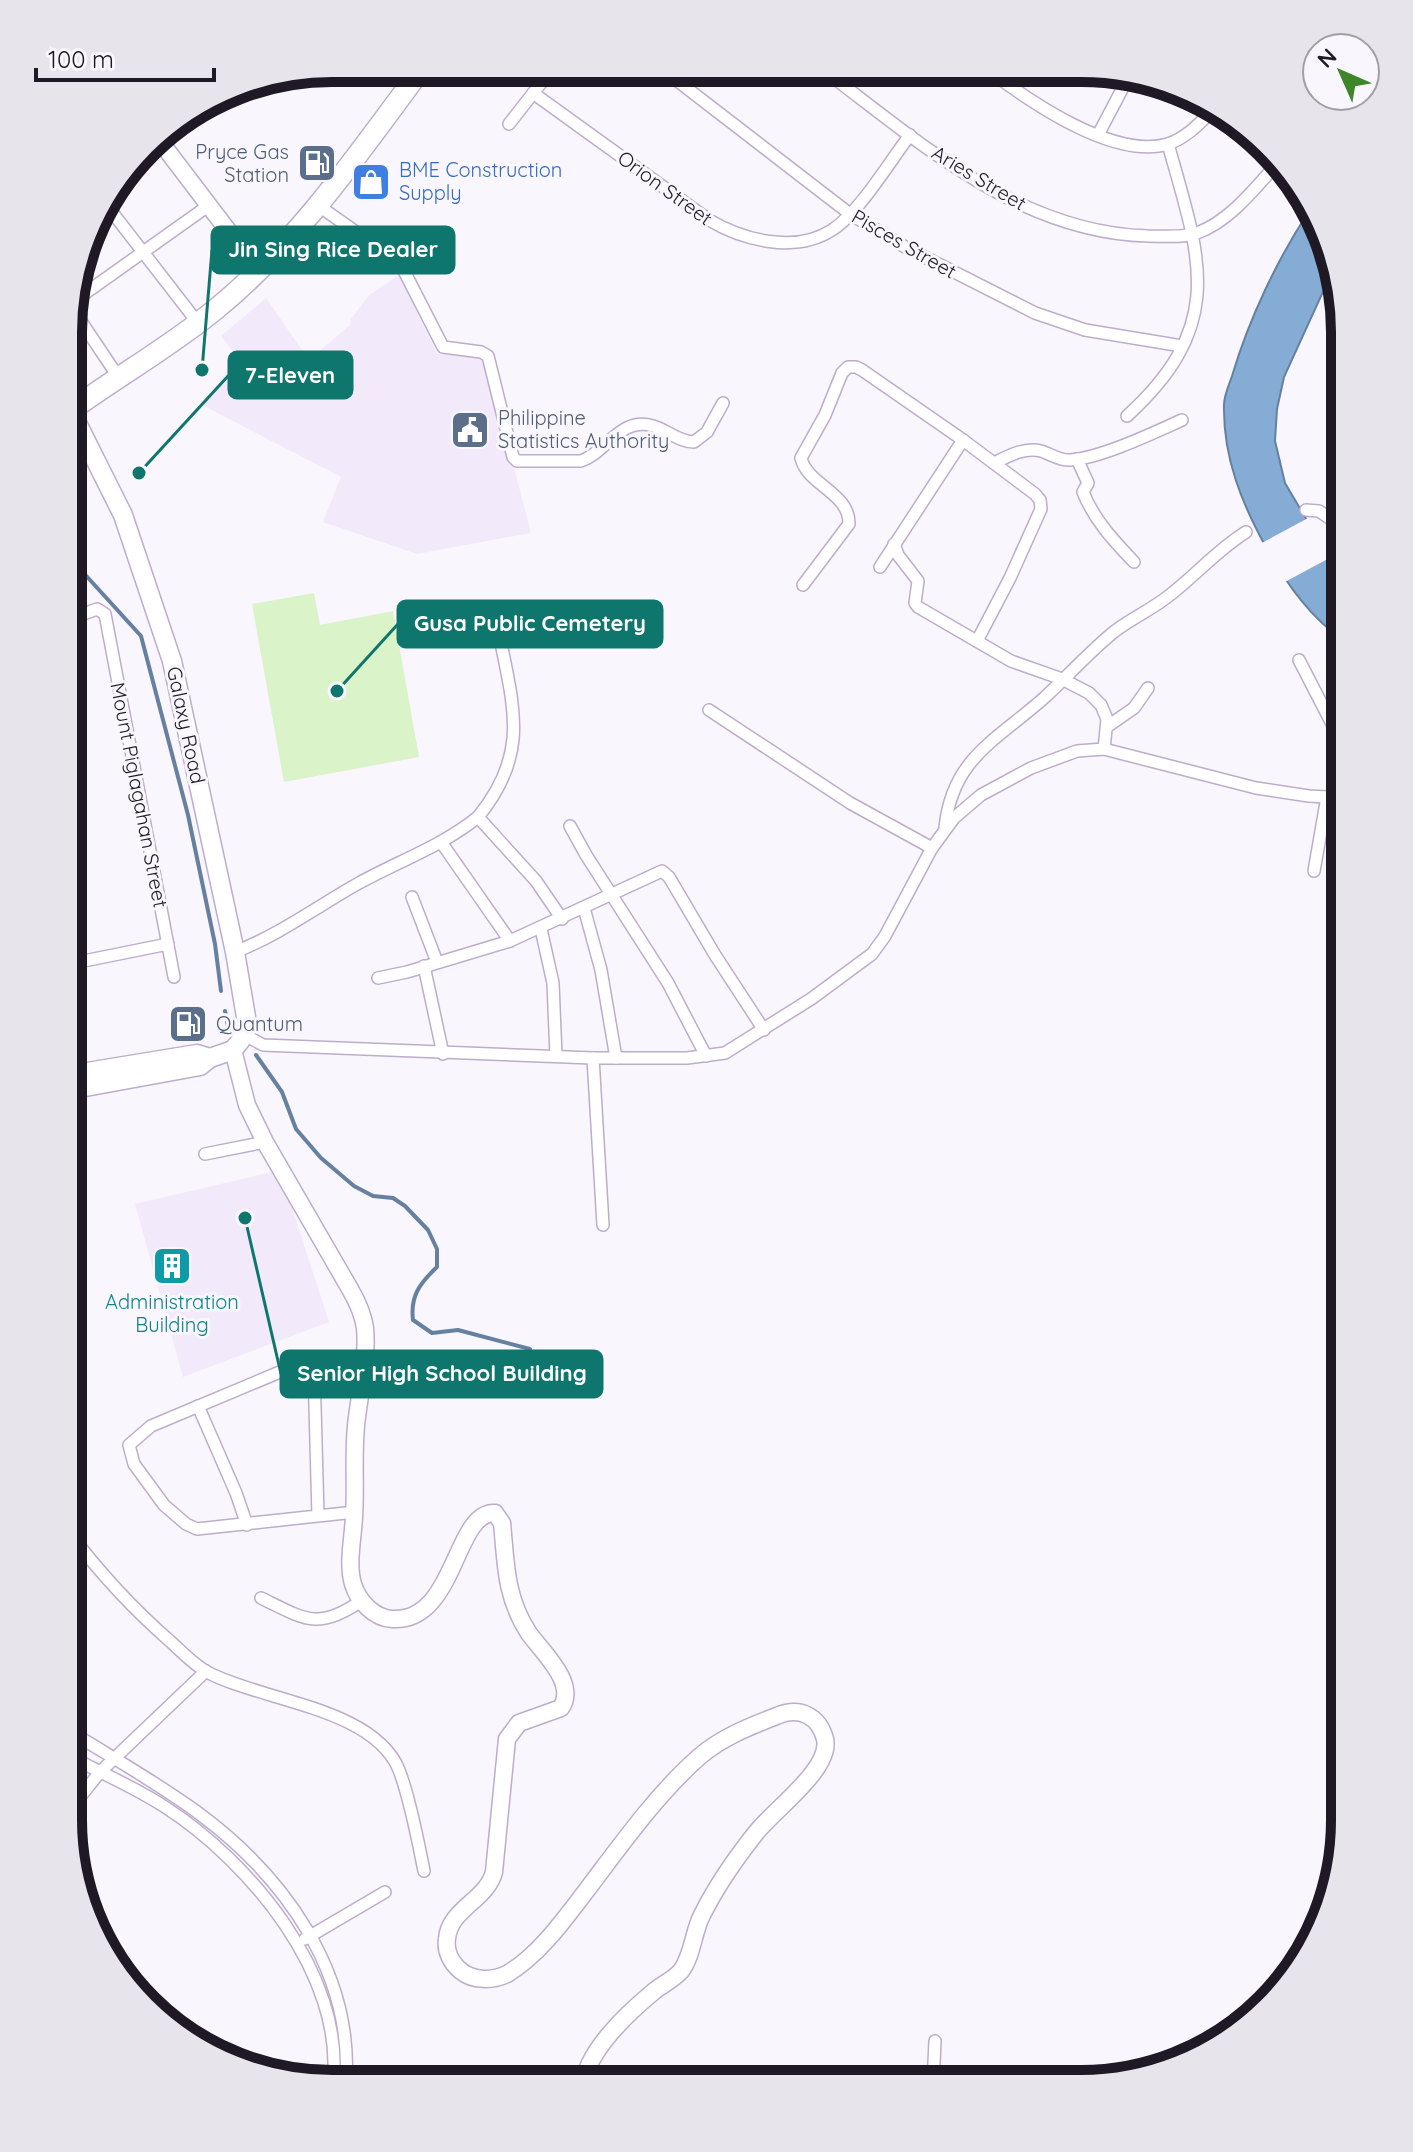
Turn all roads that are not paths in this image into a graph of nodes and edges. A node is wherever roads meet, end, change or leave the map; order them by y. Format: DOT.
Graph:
graph roads {
  1 [pos="840,82"];
  2 [pos="1006,82"];
  3 [pos="411,83"];
  4 [pos="541,83"];
  5 [pos="680,83"];
  6 [pos="1124,86"];
  7 [pos="533,93"];
  8 [pos="1207,115"];
  9 [pos="509,124"];
  10 [pos="910,135"];
  11 [pos="1098,135"];
  12 [pos="1168,144"];
  13 [pos="160,151"];
  14 [pos="1271,170"];
  15 [pos="208,206"];
  16 [pos="319,206"];
  17 [pos="112,212"];
  18 [pos="850,214"];
  19 [pos="1194,235"];
  20 [pos="143,252"];
  21 [pos="258,270"];
  22 [pos="85,293"];
  23 [pos="83,323"];
  24 [pos="198,323"];
  25 [pos="1182,346"];
  26 [pos="119,378"];
  27 [pos="82,402"];
  28 [pos="723,403"];
  29 [pos="1127,416"];
  30 [pos="1182,420"];
  31 [pos="82,434"];
  32 [pos="963,440"];
  33 [pos="1077,459"];
  34 [pos="994,463"];
  35 [pos="1306,510"];
  36 [pos="1331,519"];
  37 [pos="1246,532"];
  38 [pos="894,544"];
  39 [pos="1134,562"];
  40 [pos="880,567"];
  41 [pos="803,585"];
  42 [pos="82,615"];
  43 [pos="977,641"];
  44 [pos="502,648"];
  45 [pos="1299,660"];
  46 [pos="1062,679"];
  47 [pos="1148,688"];
  48 [pos="709,710"];
  49 [pos="1331,721"];
  50 [pos="1108,726"];
  51 [pos="1104,749"];
  52 [pos="1327,797"];
  53 [pos="1331,797"];
  54 [pos="478,817"];
  55 [pos="570,826"];
  56 [pos="945,829"];
  57 [pos="441,842"];
  58 [pos="932,848"];
  59 [pos="1314,871"];
  60 [pos="611,894"];
  61 [pos="412,897"];
  62 [pos="584,908"];
  63 [pos="562,919"];
  64 [pos="541,929"];
  65 [pos="510,941"];
  66 [pos="168,944"];
  67 [pos="235,952"];
  68 [pos="82,961"];
  69 [pos="437,962"];
  70 [pos="424,966"];
  71 [pos="174,977"];
  72 [pos="378,978"];
  73 [pos="764,1030"];
  74 [pos="245,1035"];
  75 [pos="233,1050"];
  76 [pos="443,1054"];
  77 [pos="556,1056"];
  78 [pos="706,1056"];
  79 [pos="210,1058"];
  80 [pos="593,1058"];
  81 [pos="616,1058"];
  82 [pos="82,1073"];
  83 [pos="82,1088"];
  84 [pos="265,1142"];
  85 [pos="205,1154"];
  86 [pos="603,1225"];
  87 [pos="198,1406"];
  88 [pos="355,1512"];
  89 [pos="318,1516"];
  90 [pos="247,1525"];
  91 [pos="82,1549"];
  92 [pos="261,1598"];
  93 [pos="361,1601"];
  94 [pos="206,1671"];
  95 [pos="82,1739"];
  96 [pos="115,1759"];
  97 [pos="82,1762"];
  98 [pos="100,1772"];
  99 [pos="82,1794"];
  100 [pos="424,1871"];
  101 [pos="385,1892"];
  102 [pos="311,1935"];
  103 [pos="298,1944"];
  104 [pos="935,2041"];
  105 [pos="333,2070"];
  106 [pos="346,2070"];
  107 [pos="587,2070"];
  108 [pos="934,2070"];
  1 -- 10 [label="street, Aries Street"];
  2 -- 11 [label="street"];
  3 -- 16 [label="highway"];
  4 -- 7 [label="street"];
  5 -- 18 [label="street, Pisces Street"];
  6 -- 11 [label="street"];
  7 -- 9 [label="street"];
  7 -- 18 [label="street, Orion Street"];
  8 -- 12 [label="street"];
  10 -- 18 [label="street, Orion Street"];
  10 -- 19 [label="street, Aries Street"];
  11 -- 12 [label="street"];
  12 -- 19 [label="street"];
  13 -- 15 [label="main road"];
  14 -- 19 [label="street"];
  15 -- 20 [label="street"];
  15 -- 21 [label="main road"];
  16 -- 21 [label="highway"];
  16 -- 28 [label="street"];
  17 -- 20 [label="street"];
  18 -- 25 [label="street, Pisces Street"];
  19 -- 25 [label="street"];
  20 -- 22 [label="street"];
  20 -- 24 [label="street"];
  21 -- 24 [label="highway"];
  23 -- 26 [label="street"];
  24 -- 26 [label="highway"];
  25 -- 29 [label="street"];
  26 -- 27 [label="highway"];
  30 -- 33 [label="street"];
  31 -- 67 [label="main road, Galaxy Road"];
  32 -- 34 [label="street"];
  32 -- 38 [label="street"];
  32 -- 41 [label="street"];
  33 -- 34 [label="street"];
  33 -- 39 [label="street"];
  34 -- 43 [label="street"];
  35 -- 36 [label="street"];
  37 -- 46 [label="street"];
  38 -- 40 [label="street"];
  38 -- 43 [label="street"];
  42 -- 66 [label="street, Mount Piglagahan Street"];
  43 -- 46 [label="street"];
  44 -- 54 [label="street"];
  45 -- 49 [label="street"];
  46 -- 50 [label="street"];
  46 -- 56 [label="street"];
  47 -- 50 [label="street"];
  48 -- 58 [label="street"];
  50 -- 51 [label="street"];
  51 -- 52 [label="street"];
  51 -- 56 [label="street"];
  52 -- 53 [label="street"];
  52 -- 59 [label="street"];
  54 -- 57 [label="street"];
  54 -- 63 [label="street"];
  55 -- 60 [label="street"];
  56 -- 58 [label="street"];
  57 -- 65 [label="street"];
  57 -- 67 [label="street"];
  58 -- 73 [label="street"];
  60 -- 62 [label="street"];
  60 -- 73 [label="street"];
  60 -- 78 [label="street"];
  61 -- 69 [label="street"];
  62 -- 63 [label="street"];
  62 -- 81 [label="street"];
  63 -- 64 [label="street"];
  64 -- 65 [label="street"];
  64 -- 77 [label="street"];
  65 -- 69 [label="street"];
  66 -- 68 [label="street"];
  66 -- 71 [label="street, Mount Piglagahan Street"];
  67 -- 74 [label="main road, Galaxy Road"];
  69 -- 70 [label="street"];
  70 -- 72 [label="street"];
  70 -- 76 [label="street"];
  73 -- 78 [label="street"];
  74 -- 75 [label="main road"];
  74 -- 76 [label="street"];
  75 -- 79 [label="main road"];
  75 -- 84 [label="main road"];
  76 -- 77 [label="street"];
  77 -- 80 [label="street"];
  78 -- 81 [label="street"];
  79 -- 82 [label="main road"];
  79 -- 83 [label="main road"];
  80 -- 81 [label="street"];
  80 -- 86 [label="street"];
  84 -- 85 [label="street"];
  84 -- 88 [label="main road"];
  87 -- 89 [label="street"];
  87 -- 90 [label="street"];
  87 -- 90 [label="street"];
  88 -- 89 [label="street"];
  88 -- 93 [label="main road"];
  89 -- 90 [label="street"];
  91 -- 94 [label="street"];
  92 -- 93 [label="street"];
  93 -- 107 [label="main road"];
  94 -- 96 [label="street"];
  94 -- 100 [label="street"];
  95 -- 96 [label="street"];
  96 -- 98 [label="street"];
  96 -- 102 [label="street"];
  97 -- 98 [label="street"];
  98 -- 99 [label="street"];
  98 -- 103 [label="street"];
  101 -- 102 [label="street"];
  102 -- 103 [label="street"];
  102 -- 106 [label="street"];
  103 -- 105 [label="street"];
  104 -- 108 [label="street"];
}
